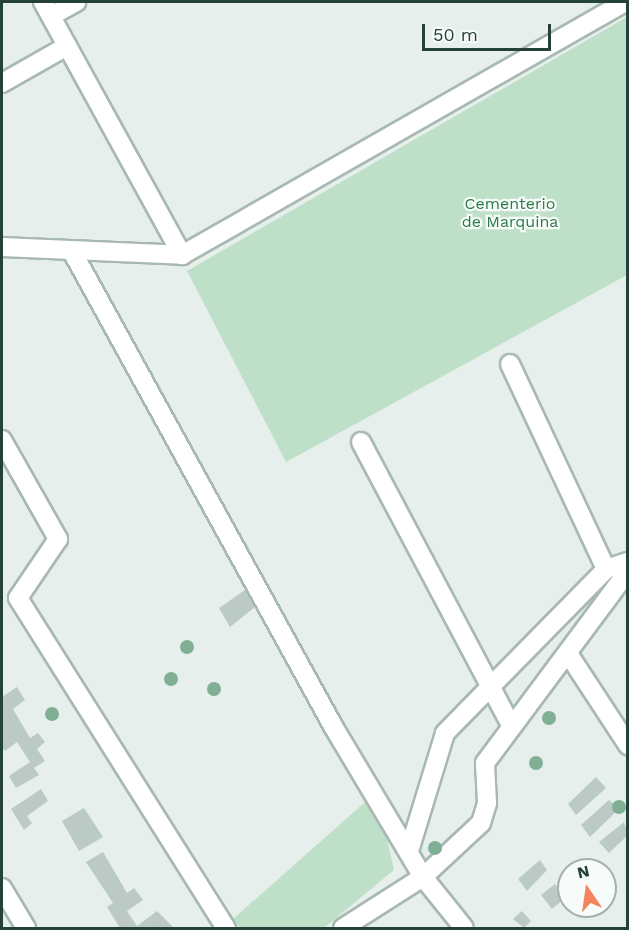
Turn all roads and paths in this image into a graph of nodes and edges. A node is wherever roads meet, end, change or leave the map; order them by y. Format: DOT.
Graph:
graph roads {
  1 [pos="76,2"];
  2 [pos="625,2"];
  3 [pos="47,9"];
  4 [pos="67,46"];
  5 [pos="2,83"];
  6 [pos="2,247"];
  7 [pos="73,253"];
  8 [pos="182,255"];
  9 [pos="510,364"];
  10 [pos="2,440"];
  11 [pos="361,442"];
  12 [pos="627,562"];
  13 [pos="606,569"];
  14 [pos="627,571"];
  15 [pos="10,600"];
  16 [pos="569,655"];
  17 [pos="492,690"];
  18 [pos="510,724"];
  19 [pos="627,745"];
  20 [pos="409,851"];
  21 [pos="423,877"];
  22 [pos="2,888"];
  23 [pos="26,928"];
  24 [pos="226,928"];
  25 [pos="343,928"];
  26 [pos="464,928"];
  1 -- 3 [label="street"];
  2 -- 8 [label="street"];
  3 -- 4 [label="street"];
  4 -- 5 [label="street"];
  4 -- 8 [label="street"];
  6 -- 7 [label="street"];
  7 -- 8 [label="street"];
  7 -- 20 [label="street"];
  9 -- 13 [label="street"];
  10 -- 15 [label="street"];
  11 -- 17 [label="street"];
  12 -- 13 [label="street"];
  13 -- 17 [label="street"];
  14 -- 16 [label="street"];
  15 -- 24 [label="street"];
  16 -- 18 [label="street"];
  16 -- 19 [label="street"];
  17 -- 18 [label="street"];
  17 -- 20 [label="street"];
  18 -- 21 [label="street"];
  20 -- 21 [label="street"];
  21 -- 25 [label="street"];
  21 -- 26 [label="street"];
  22 -- 23 [label="street"];
}
